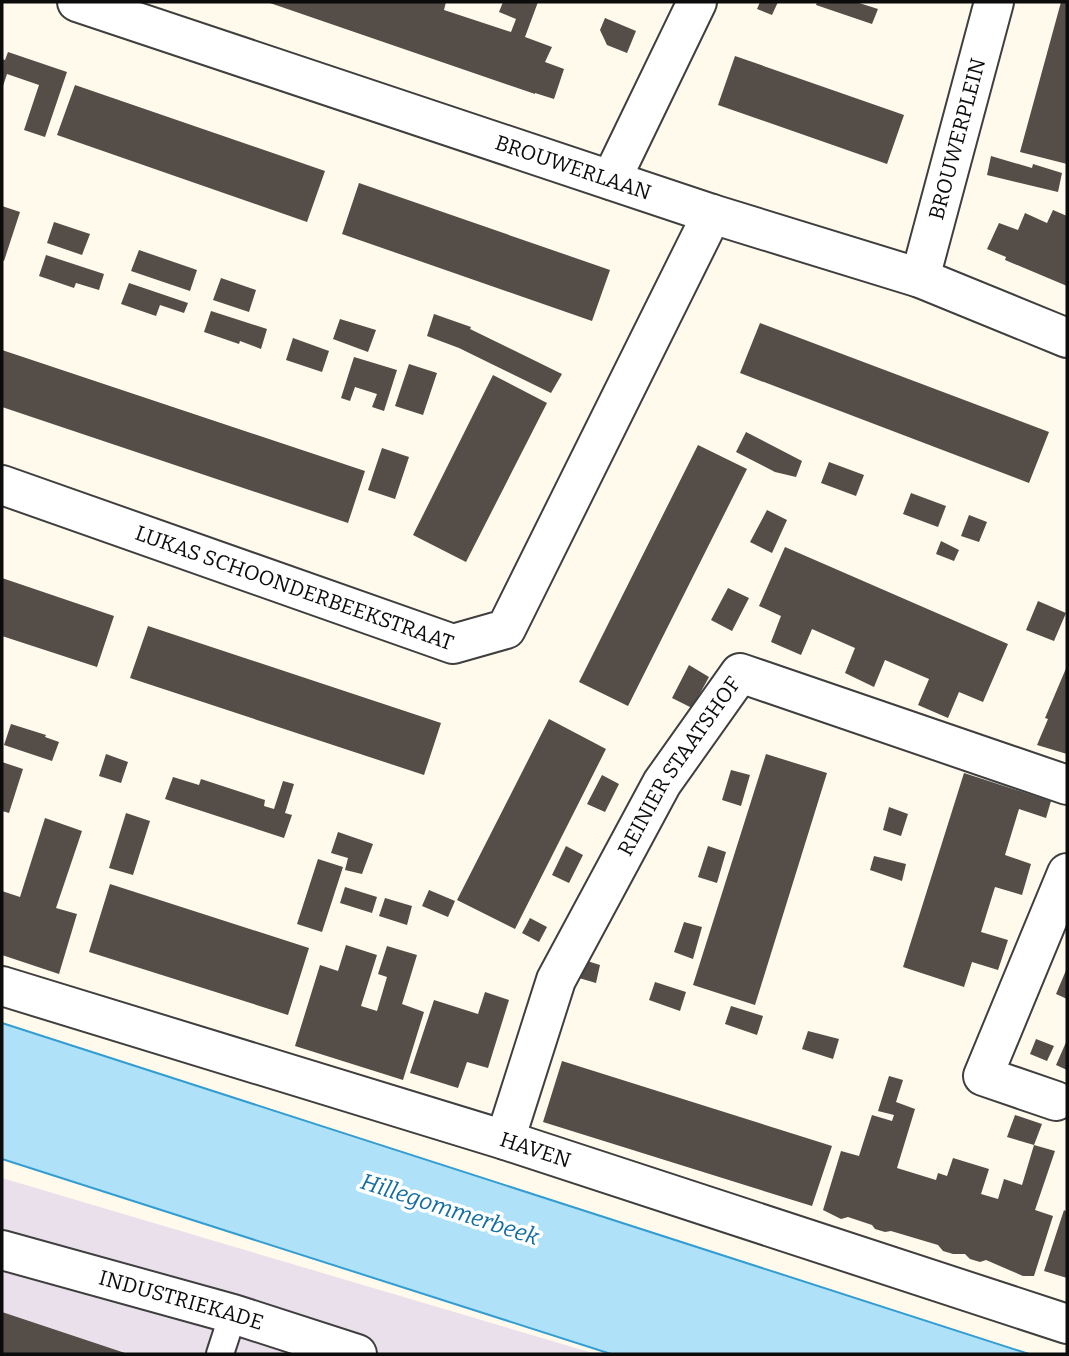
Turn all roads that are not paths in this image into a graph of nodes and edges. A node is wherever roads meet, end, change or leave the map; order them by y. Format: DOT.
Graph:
graph roads {
  1 [pos="77,2"];
  2 [pos="697,2"];
  3 [pos="994,2"];
  4 [pos="611,180"];
  5 [pos="712,214"];
  6 [pos="920,278"];
  7 [pos="1067,338"];
  8 [pos="2,485"];
  9 [pos="1067,785"];
  10 [pos="1067,873"];
  11 [pos="2,986"];
  12 [pos="1056,1101"];
  13 [pos="505,1140"];
  14 [pos="2,1250"];
  15 [pos="233,1314"];
  16 [pos="1067,1324"];
  17 [pos="220,1354"];
  18 [pos="357,1354"];
  1 -- 4 [label="street, BROUWERLAAN"];
  2 -- 4 [label="street"];
  3 -- 6 [label="street, BROUWERPLEIN"];
  4 -- 5 [label="street, BROUWERLAAN"];
  5 -- 6 [label="street, BROUWERLAAN"];
  5 -- 8 [label="street, LUKAS SCHOONDERBEEKSTRAAT"];
  6 -- 7 [label="street, BROUWERLAAN"];
  9 -- 13 [label="street, REINIER STAATSHOF"];
  10 -- 12 [label="street"];
  11 -- 13 [label="street, HAVEN"];
  13 -- 16 [label="street, HAVEN"];
  14 -- 15 [label="street, INDUSTRIEKADE"];
  15 -- 17 [label="lane"];
  15 -- 18 [label="street, INDUSTRIEKADE"];
}
